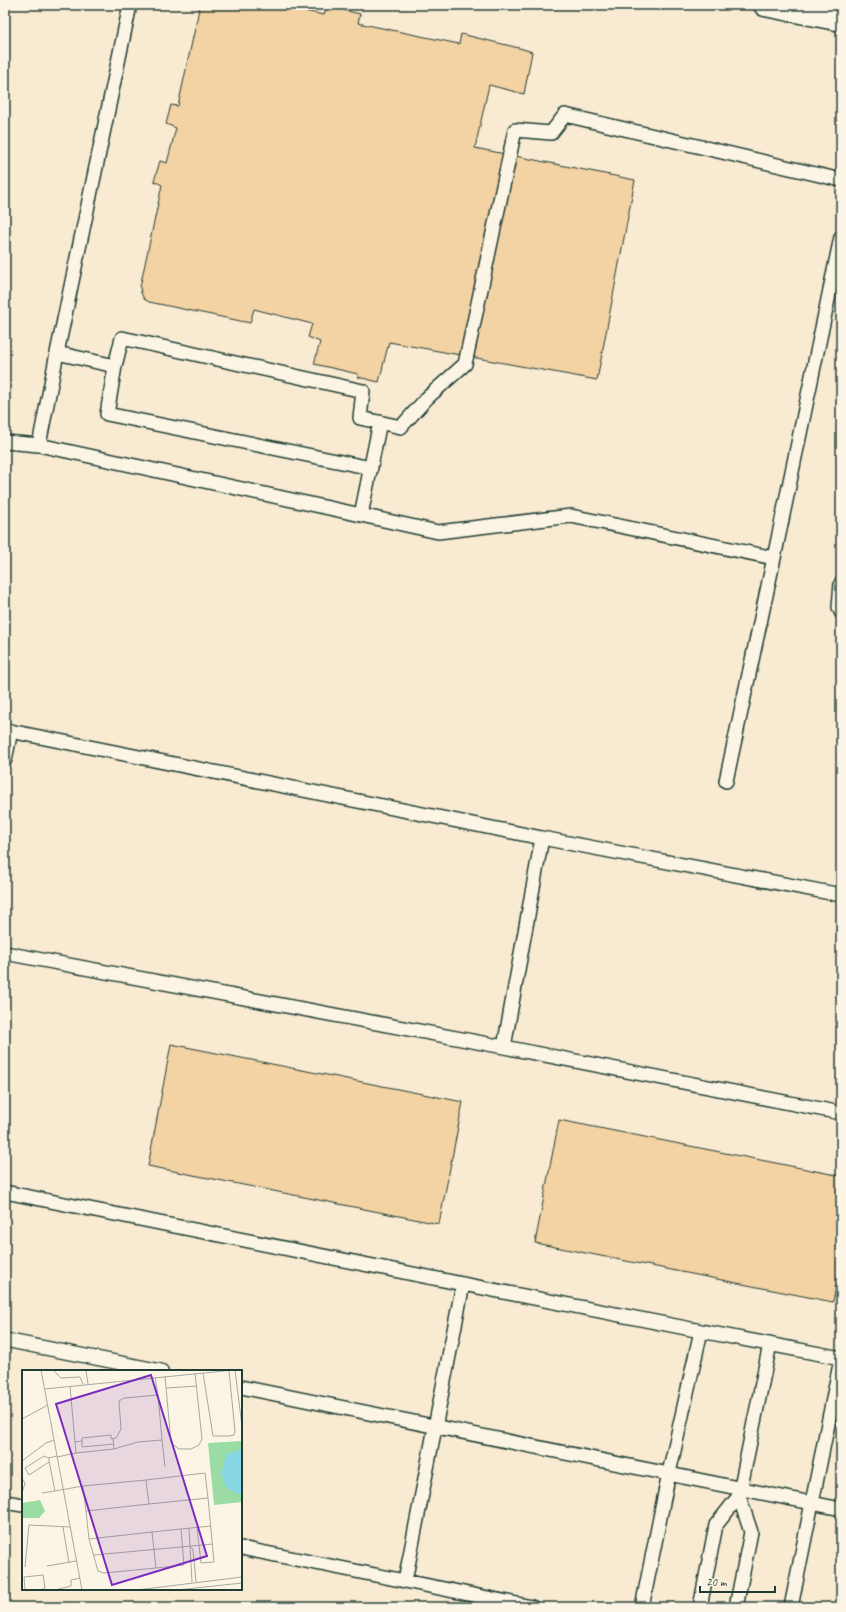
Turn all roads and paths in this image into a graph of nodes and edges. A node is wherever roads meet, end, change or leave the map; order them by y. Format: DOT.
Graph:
graph roads {
  1 [pos="130,5"];
  2 [pos="766,5"];
  3 [pos="841,20"];
  4 [pos="841,180"];
  5 [pos="841,237"];
  6 [pos="56,353"];
  7 [pos="115,366"];
  8 [pos="380,422"];
  9 [pos="5,442"];
  10 [pos="39,445"];
  11 [pos="371,468"];
  12 [pos="361,515"];
  13 [pos="774,558"];
  14 [pos="841,583"];
  15 [pos="841,612"];
  16 [pos="8,730"];
  17 [pos="5,760"];
  18 [pos="726,781"];
  19 [pos="542,838"];
  20 [pos="841,895"];
  21 [pos="5,953"];
  22 [pos="504,1047"];
  23 [pos="841,1113"];
  24 [pos="5,1192"];
  25 [pos="463,1284"];
  26 [pos="701,1331"];
  27 [pos="5,1340"];
  28 [pos="770,1344"];
  29 [pos="841,1359"];
  30 [pos="156,1370"];
  31 [pos="242,1387"];
  32 [pos="434,1426"];
  33 [pos="669,1473"];
  34 [pos="740,1492"];
  35 [pos="5,1502"];
  36 [pos="813,1503"];
  37 [pos="22,1506"];
  38 [pos="841,1509"];
  39 [pos="242,1548"];
  40 [pos="405,1581"];
  41 [pos="532,1607"];
  42 [pos="642,1607"];
  43 [pos="700,1607"];
  44 [pos="736,1607"];
  45 [pos="791,1607"];
  1 -- 6 [label="lane"];
  2 -- 3 [label="street"];
  4 -- 8 [label="lane"];
  5 -- 13 [label="lane"];
  6 -- 7 [label="lane"];
  6 -- 10 [label="lane"];
  7 -- 8 [label="lane"];
  7 -- 11 [label="lane"];
  8 -- 11 [label="lane"];
  9 -- 10 [label="lane"];
  10 -- 12 [label="lane"];
  11 -- 12 [label="lane"];
  12 -- 13 [label="lane"];
  13 -- 18 [label="lane"];
  14 -- 15 [label="lane"];
  16 -- 17 [label="lane"];
  16 -- 19 [label="lane"];
  19 -- 20 [label="lane"];
  19 -- 22 [label="lane"];
  21 -- 22 [label="lane"];
  22 -- 23 [label="lane"];
  24 -- 25 [label="lane"];
  25 -- 26 [label="lane"];
  25 -- 32 [label="lane"];
  26 -- 28 [label="lane"];
  26 -- 33 [label="lane"];
  27 -- 30 [label="lane"];
  28 -- 29 [label="lane"];
  28 -- 34 [label="lane"];
  29 -- 36 [label="lane"];
  31 -- 32 [label="lane"];
  32 -- 33 [label="lane"];
  32 -- 40 [label="lane"];
  33 -- 34 [label="lane"];
  33 -- 42 [label="lane"];
  34 -- 36 [label="lane"];
  34 -- 43 [label="lane"];
  34 -- 44 [label="lane"];
  35 -- 37 [label="lane"];
  36 -- 38 [label="lane"];
  36 -- 45 [label="lane"];
  39 -- 40 [label="lane"];
  40 -- 41 [label="lane"];
}
